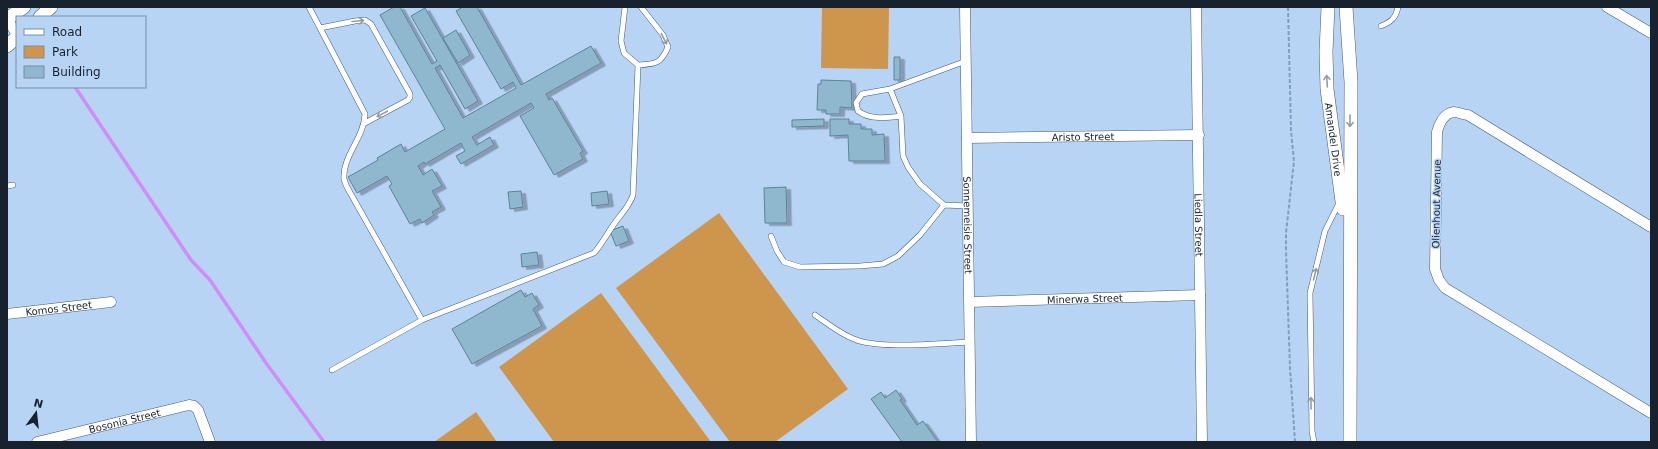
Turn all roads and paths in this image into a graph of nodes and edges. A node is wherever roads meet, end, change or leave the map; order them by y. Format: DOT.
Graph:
graph roads {
  1 [pos="24,7"];
  2 [pos="51,7"];
  3 [pos="309,7"];
  4 [pos="625,7"];
  5 [pos="641,7"];
  6 [pos="965,7"];
  7 [pos="1196,7"];
  8 [pos="1288,7"];
  9 [pos="1328,7"];
  10 [pos="1346,7"];
  11 [pos="1398,7"];
  12 [pos="1607,7"];
  13 [pos="41,16"];
  14 [pos="7,19"];
  15 [pos="1382,26"];
  16 [pos="320,28"];
  17 [pos="16,34"];
  18 [pos="1651,34"];
  19 [pos="16,37"];
  20 [pos="7,46"];
  21 [pos="966,61"];
  22 [pos="638,65"];
  23 [pos="890,89"];
  24 [pos="901,116"];
  25 [pos="365,123"];
  26 [pos="1199,135"];
  27 [pos="967,138"];
  28 [pos="13,185"];
  29 [pos="7,186"];
  30 [pos="1342,198"];
  31 [pos="944,205"];
  32 [pos="968,206"];
  33 [pos="1651,227"];
  34 [pos="771,236"];
  35 [pos="1350,272"];
  36 [pos="1200,295"];
  37 [pos="111,302"];
  38 [pos="970,302"];
  39 [pos="7,314"];
  40 [pos="815,315"];
  41 [pos="422,320"];
  42 [pos="970,342"];
  43 [pos="332,370"];
  44 [pos="1651,413"];
  45 [pos="37,442"];
  46 [pos="210,442"];
  47 [pos="971,442"];
  48 [pos="1202,442"];
  49 [pos="1295,442"];
  50 [pos="1314,442"];
  51 [pos="1350,442"];
  1 -- 14 [label="street"];
  2 -- 13 [label="street"];
  3 -- 16 [label="lane"];
  4 -- 22 [label="lane"];
  5 -- 22 [label="lane, one-way"];
  6 -- 21 [label="street, Sonnemeisie Street"];
  7 -- 26 [label="street, Liedla Street"];
  8 -- 49 [label="path"];
  30 -- 9 [label="street, Amandel Drive, one-way"];
  10 -- 35 [label="street, Amandel Drive, one-way"];
  11 -- 15 [label="lane"];
  12 -- 18 [label="street"];
  14 -- 17 [label="street"];
  16 -- 25 [label="lane"];
  16 -- 25 [label="lane, one-way"];
  19 -- 20 [label="street"];
  21 -- 23 [label="lane"];
  21 -- 27 [label="street, Sonnemeisie Street"];
  22 -- 41 [label="lane"];
  23 -- 24 [label="lane"];
  23 -- 24 [label="lane"];
  24 -- 31 [label="lane"];
  25 -- 41 [label="lane"];
  26 -- 27 [label="street, Aristo Street"];
  26 -- 36 [label="street, Liedla Street"];
  27 -- 32 [label="street, Sonnemeisie Street"];
  28 -- 29 [label="lane"];
  30 -- 35 [label="street, Amandel Drive"];
  50 -- 30 [label="lane, one-way"];
  31 -- 32 [label="lane"];
  31 -- 34 [label="lane"];
  32 -- 38 [label="street, Sonnemeisie Street"];
  33 -- 44 [label="street, Olienhout Avenue"];
  35 -- 51 [label="street, Amandel Drive"];
  36 -- 38 [label="street, Minerwa Street"];
  36 -- 48 [label="street, Liedla Street"];
  37 -- 39 [label="street, Komos Street"];
  38 -- 42 [label="street, Sonnemeisie Street"];
  40 -- 42 [label="lane"];
  41 -- 43 [label="lane"];
  42 -- 47 [label="street, Sonnemeisie Street"];
  45 -- 46 [label="street, Bosonia Street"];
}
